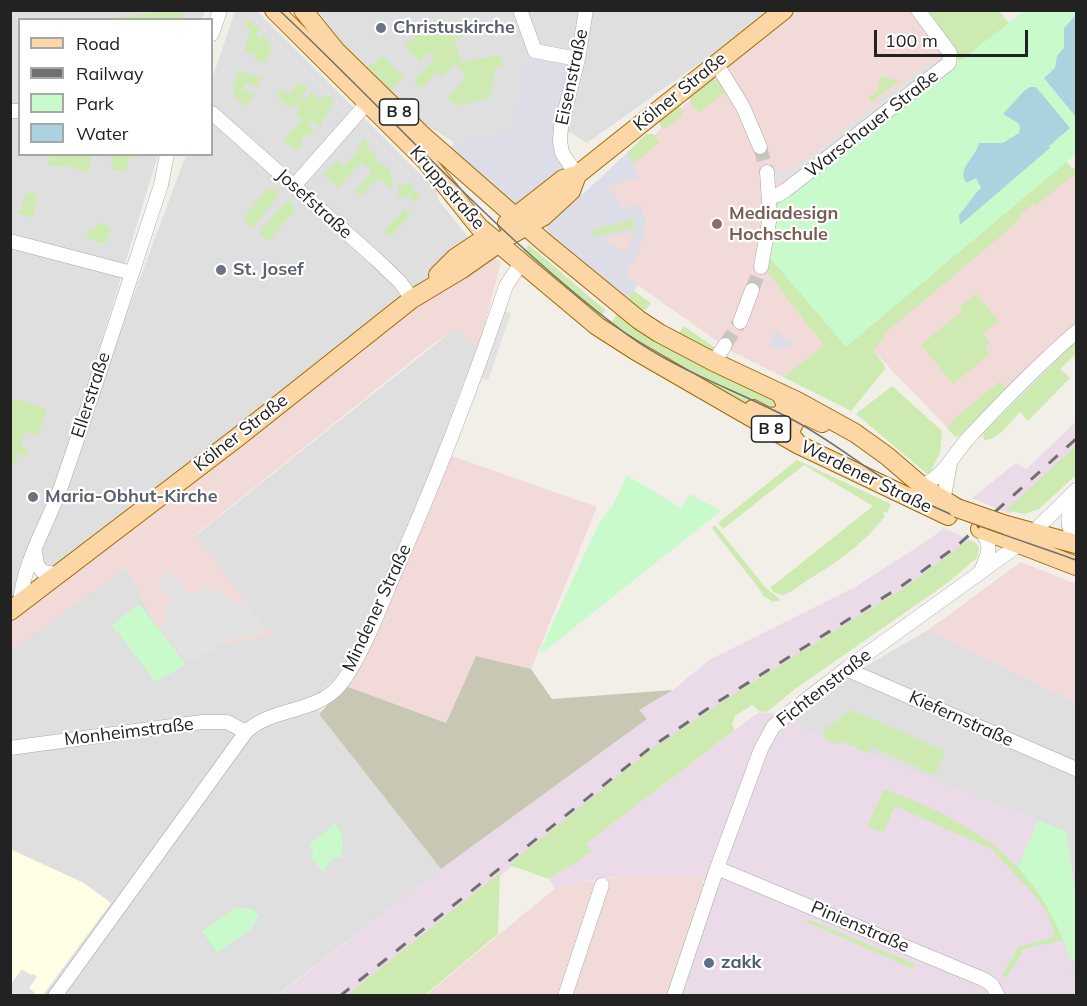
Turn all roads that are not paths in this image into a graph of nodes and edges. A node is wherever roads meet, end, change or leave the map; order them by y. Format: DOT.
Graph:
graph roads {
  1 [pos="220,10"];
  2 [pos="274,10"];
  3 [pos="303,10"];
  4 [pos="520,10"];
  5 [pos="586,10"];
  6 [pos="784,10"];
  7 [pos="918,10"];
  8 [pos="213,31"];
  9 [pos="578,60"];
  10 [pos="716,63"];
  11 [pos="368,102"];
  12 [pos="213,114"];
  13 [pos="760,147"];
  14 [pos="167,156"];
  15 [pos="175,156"];
  16 [pos="766,172"];
  17 [pos="578,175"];
  18 [pos="161,185"];
  19 [pos="294,186"];
  20 [pos="770,197"];
  21 [pos="521,221"];
  22 [pos="493,239"];
  23 [pos="10,241"];
  24 [pos="521,263"];
  25 [pos="761,267"];
  26 [pos="132,273"];
  27 [pos="752,290"];
  28 [pos="416,296"];
  29 [pos="740,322"];
  30 [pos="1077,332"];
  31 [pos="725,345"];
  32 [pos="714,362"];
  33 [pos="694,384"];
  34 [pos="780,393"];
  35 [pos="799,445"];
  36 [pos="950,464"];
  37 [pos="899,468"];
  38 [pos="922,486"];
  39 [pos="1074,492"];
  40 [pos="949,509"];
  41 [pos="1035,532"];
  42 [pos="994,534"];
  43 [pos="1077,542"];
  44 [pos="1019,545"];
  45 [pos="34,550"];
  46 [pos="1077,566"];
  47 [pos="981,571"];
  48 [pos="62,572"];
  49 [pos="15,608"];
  50 [pos="846,669"];
  51 [pos="246,732"];
  52 [pos="10,748"];
  53 [pos="1077,769"];
  54 [pos="717,868"];
  55 [pos="602,885"];
  56 [pos="55,996"];
  57 [pos="565,996"];
  58 [pos="674,996"];
  59 [pos="998,996"];
  1 -- 8 [label="street"];
  2 -- 11 [label="main road, Kruppstraße / B 8"];
  3 -- 21 [label="main road, Kruppstraße / B 8"];
  4 -- 9 [label="street"];
  5 -- 9 [label="street, Eisenstraße"];
  6 -- 10 [label="main road, Kölner Straße"];
  7 -- 20 [label="street, Warschauer Straße"];
  9 -- 17 [label="street, Eisenstraße"];
  10 -- 13 [label="street"];
  10 -- 17 [label="main road, Kölner Straße"];
  11 -- 19 [label="street"];
  11 -- 22 [label="main road, Kruppstraße / B 8"];
  12 -- 19 [label="street, Josefstraße"];
  14 -- 18 [label="street, Ellerstraße"];
  15 -- 18 [label="street, Ellerstraße"];
  16 -- 20 [label="street"];
  17 -- 21 [label="main road, Kölner Straße"];
  18 -- 26 [label="street, Ellerstraße"];
  19 -- 28 [label="street, Josefstraße"];
  20 -- 25 [label="street"];
  21 -- 22 [label="main road, Kölner Straße"];
  21 -- 32 [label="main road, Werdener Straße / B 8"];
  22 -- 24 [label="main road, Werdener Straße / B 8"];
  22 -- 28 [label="main road, Kölner Straße"];
  23 -- 26 [label="street"];
  24 -- 33 [label="main road, Werdener Straße / B 8"];
  24 -- 51 [label="street, Mindener Straße"];
  26 -- 45 [label="street, Ellerstraße"];
  27 -- 29 [label="street"];
  28 -- 48 [label="main road, Kölner Straße"];
  30 -- 36 [label="street"];
  31 -- 32 [label="street"];
  32 -- 34 [label="main road, Werdener Straße / B 8"];
  33 -- 34 [label="main road"];
  33 -- 35 [label="main road, Werdener Straße / B 8"];
  34 -- 37 [label="main road, Werdener Straße / B 8"];
  35 -- 37 [label="main road"];
  35 -- 40 [label="main road, Werdener Straße / B 8"];
  36 -- 38 [label="street"];
  36 -- 40 [label="street"];
  37 -- 38 [label="main road, Werdener Straße / B 8"];
  38 -- 40 [label="main road, Werdener Straße / B 8"];
  39 -- 41 [label="street, Fichtenstraße"];
  39 -- 43 [label="street"];
  40 -- 42 [label="main road, Werdener Straße / B 8, bridge"];
  40 -- 42 [label="main road, Werdener Straße / B 8"];
  41 -- 42 [label="main road, Werdener Straße / B 8"];
  41 -- 43 [label="main road, Werdener Straße / B 8"];
  41 -- 44 [label="street, Fichtenstraße"];
  42 -- 44 [label="main road, Werdener Straße / B 8"];
  42 -- 47 [label="street"];
  44 -- 46 [label="main road, Werdener Straße / B 8"];
  44 -- 47 [label="street, Fichtenstraße"];
  45 -- 48 [label="street"];
  45 -- 49 [label="street, Ellerstraße"];
  47 -- 50 [label="street, Fichtenstraße"];
  48 -- 49 [label="main road, Kölner Straße"];
  50 -- 53 [label="street, Kiefernstraße"];
  50 -- 54 [label="street, Fichtenstraße"];
  51 -- 52 [label="street, Monheimstraße"];
  51 -- 56 [label="street, Mindener Straße"];
  54 -- 58 [label="street, Fichtenstraße"];
  54 -- 59 [label="street, Pinienstraße"];
  55 -- 57 [label="street"];
}
